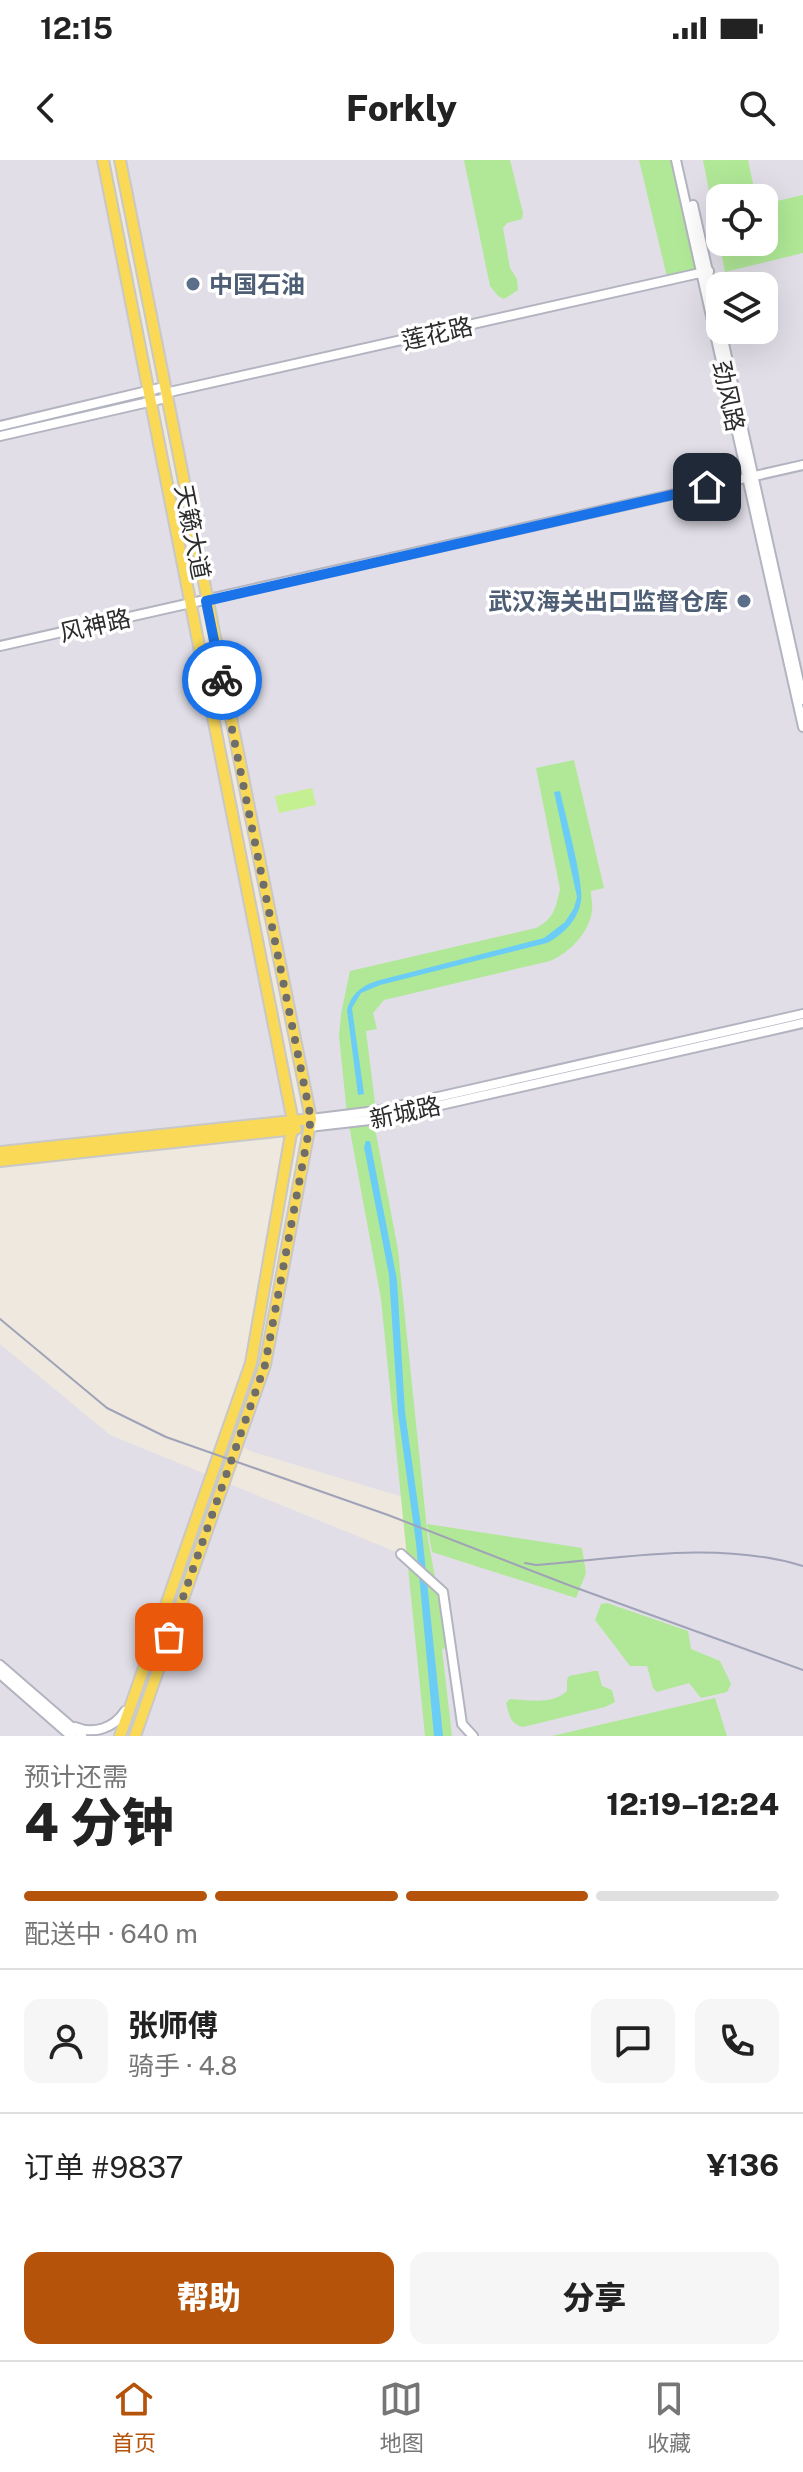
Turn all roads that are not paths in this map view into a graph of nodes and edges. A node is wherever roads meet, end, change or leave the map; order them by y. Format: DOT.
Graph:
graph roads {
  1 [pos="103,160"];
  2 [pos="120,160"];
  3 [pos="679,160"];
  4 [pos="706,272"];
  5 [pos="721,344"];
  6 [pos="723,344"];
  7 [pos="165,393"];
  8 [pos="150,396"];
  9 [pos="0,426"];
  10 [pos="0,436"];
  11 [pos="803,465"];
  12 [pos="749,478"];
  13 [pos="206,601"];
  14 [pos="190,603"];
  15 [pos="0,646"];
  16 [pos="803,700"];
  17 [pos="803,727"];
  18 [pos="803,1014"];
  19 [pos="803,1023"];
  20 [pos="310,1123"];
  21 [pos="293,1126"];
  22 [pos="0,1152"];
  23 [pos="0,1161"];
  24 [pos="401,1554"];
  25 [pos="0,1665"];
  26 [pos="0,1674"];
  27 [pos="132,1700"];
  28 [pos="66,1722"];
  29 [pos="71,1736"];
  30 [pos="82,1736"];
  31 [pos="120,1736"];
  32 [pos="135,1736"];
  33 [pos="473,1736"];
  1 -- 8 [label="main road, 天籁大道"];
  2 -- 7 [label="main road, 天籁大道"];
  3 -- 4 [label="street, 劲风路"];
  4 -- 7 [label="street, 莲花路"];
  5 -- 12 [label="street, 劲风路"];
  6 -- 12 [label="street, 劲风路"];
  7 -- 8 [label="street, 莲花路"];
  7 -- 13 [label="main road, 天籁大道"];
  8 -- 9 [label="street, 莲花路"];
  8 -- 10 [label="street, 莲花路"];
  8 -- 14 [label="main road, 天籁大道"];
  11 -- 12 [label="street, 风神路"];
  12 -- 13 [label="street, 风神路"];
  12 -- 16 [label="street, 劲风路"];
  12 -- 17 [label="street, 劲风路"];
  13 -- 14 [label="street, 风神路"];
  13 -- 20 [label="main road, 天籁大道"];
  14 -- 15 [label="street, 风神路"];
  14 -- 21 [label="main road, 天籁大道"];
  18 -- 20 [label="street, 新城路"];
  19 -- 20 [label="street, 新城路"];
  20 -- 21 [label="main road, 新城路"];
  20 -- 32 [label="main road, 天籁大道"];
  21 -- 22 [label="main road, 新城路"];
  21 -- 23 [label="main road, 新城路"];
  21 -- 27 [label="main road, 天籁大道"];
  24 -- 33 [label="street"];
  25 -- 28 [label="street"];
  26 -- 29 [label="street"];
  27 -- 28 [label="street"];
  27 -- 31 [label="main road, 天籁大道"];
  28 -- 30 [label="street"];
}
